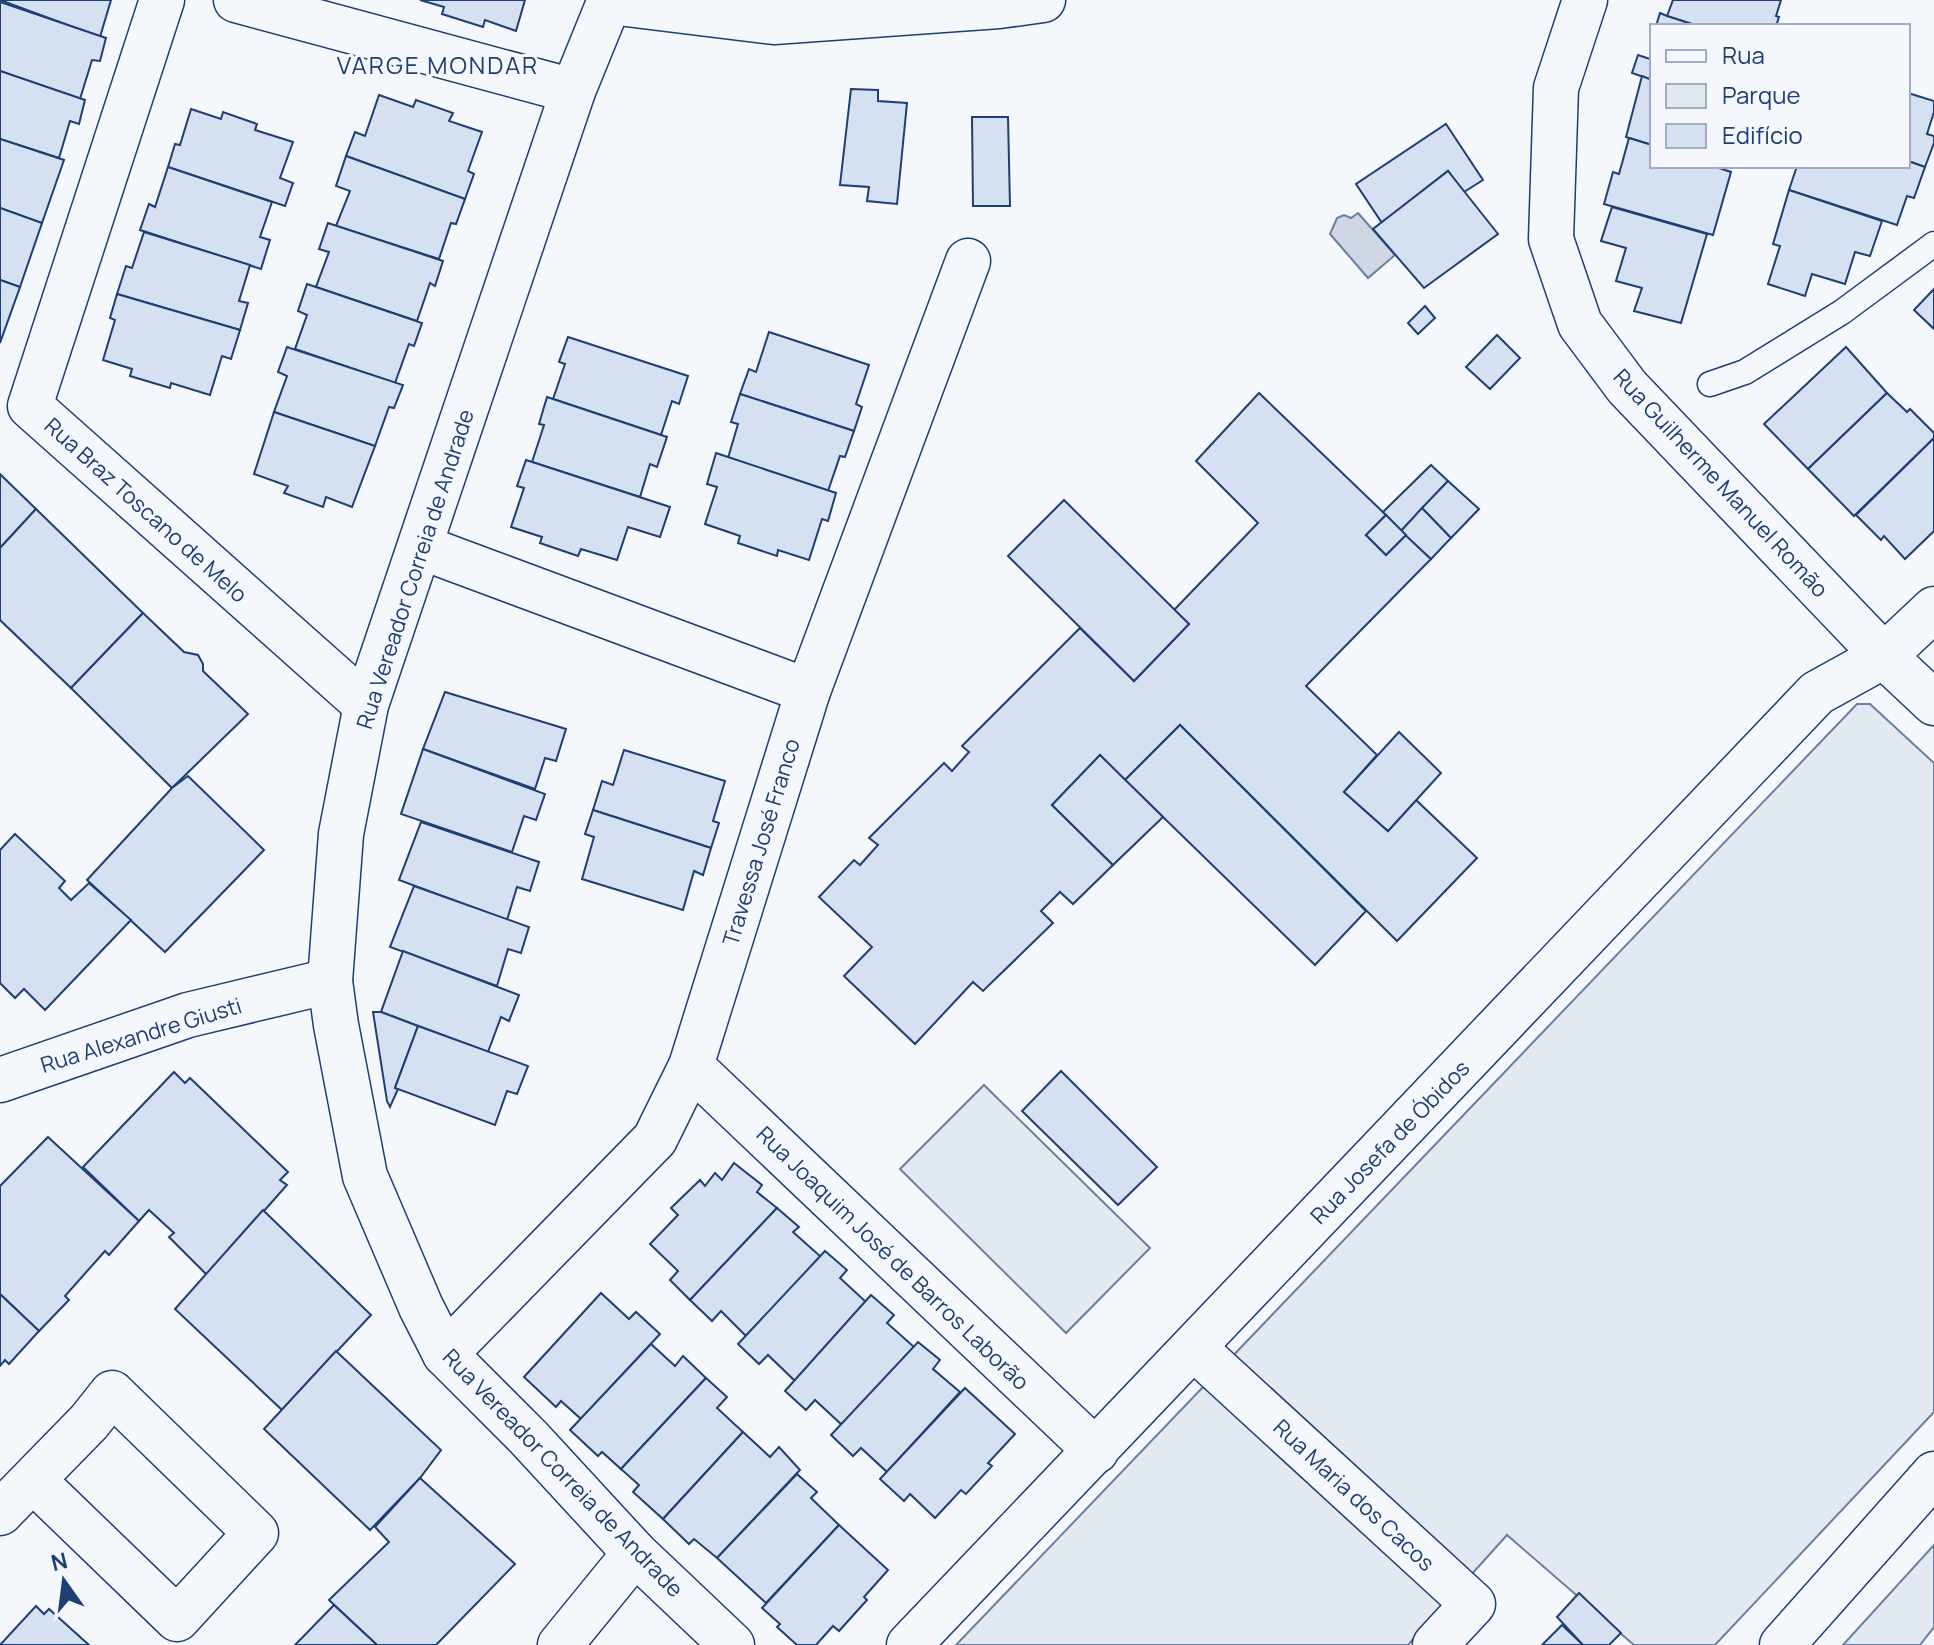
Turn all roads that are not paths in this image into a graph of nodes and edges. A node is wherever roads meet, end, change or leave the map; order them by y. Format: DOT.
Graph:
graph roads {
  1 [pos="162,0"];
  2 [pos="236,0"];
  3 [pos="1043,0"];
  4 [pos="1585,0"];
  5 [pos="610,1"];
  6 [pos="573,91"];
  7 [pos="1934,244"];
  8 [pos="968,261"];
  9 [pos="1710,384"];
  10 [pos="421,547"];
  11 [pos="1934,609"];
  12 [pos="1884,656"];
  13 [pos="808,691"];
  14 [pos="1934,703"];
  15 [pos="366,705"];
  16 [pos="330,981"];
  17 [pos="691,1066"];
  18 [pos="0,1080"];
  19 [pos="1194,1348"];
  20 [pos="445,1354"];
  21 [pos="1096,1451"];
  22 [pos="1934,1474"];
  23 [pos="33,1480"];
  24 [pos="0,1513"];
  25 [pos="635,1553"];
  26 [pos="560,1645"];
  27 [pos="732,1645"];
  28 [pos="909,1645"];
  29 [pos="1435,1645"];
  30 [pos="1782,1645"];
  1 -- 15 [label="street, Rua Braz Toscano de Melo"];
  2 -- 6 [label="street"];
  3 -- 5 [label="street"];
  4 -- 12 [label="street, Rua Guilherme Manuel Romão"];
  5 -- 6 [label="street, Rua Vereador Correia de Andrade"];
  6 -- 10 [label="street, Rua Vereador Correia de Andrade"];
  7 -- 9 [label="lane"];
  8 -- 13 [label="street, Travessa José Franco"];
  10 -- 13 [label="street"];
  10 -- 15 [label="street, Rua Vereador Correia de Andrade"];
  11 -- 12 [label="street, Rua Josefa de Óbidos"];
  12 -- 14 [label="street, Rua Guilherme Manuel Romão"];
  12 -- 19 [label="street, Rua Josefa de Óbidos"];
  13 -- 17 [label="street, Travessa José Franco"];
  15 -- 16 [label="street, Rua Vereador Correia de Andrade"];
  16 -- 18 [label="street, Rua Alexandre Giusti"];
  16 -- 20 [label="street, Rua Vereador Correia de Andrade"];
  17 -- 20 [label="street, Travessa José Franco"];
  17 -- 21 [label="street, Rua Joaquim José de Barros Laborão"];
  19 -- 21 [label="street, Rua Josefa de Óbidos"];
  19 -- 29 [label="street, Rua Maria dos Cacos"];
  20 -- 25 [label="street, Rua Vereador Correia de Andrade"];
  21 -- 28 [label="street, Rua Josefa de Óbidos"];
  22 -- 30 [label="street"];
  23 -- 23 [label="street"];
  23 -- 24 [label="street"];
  25 -- 26 [label="street"];
  25 -- 27 [label="street, Rua Vereador Correia de Andrade"];
}
